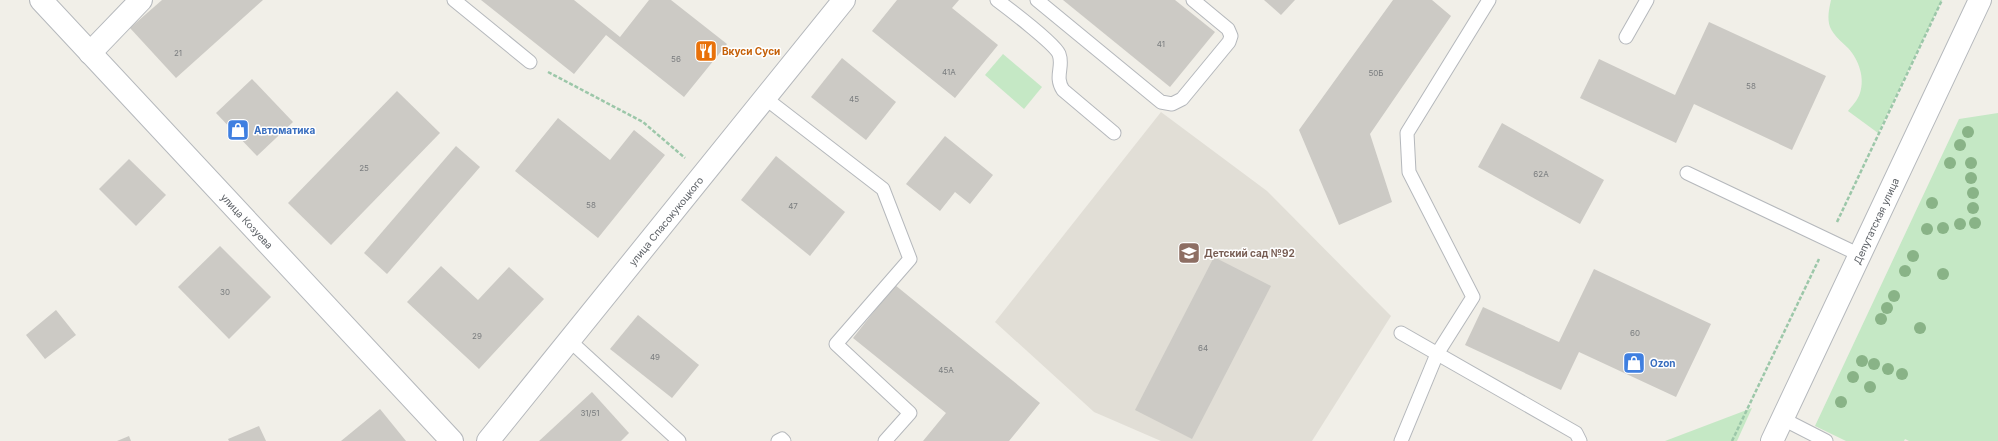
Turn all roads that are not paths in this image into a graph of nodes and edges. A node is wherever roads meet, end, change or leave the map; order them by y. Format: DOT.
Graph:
graph roads {
  1 [pos="41,0"];
  2 [pos="141,0"];
  3 [pos="454,0"];
  4 [pos="844,0"];
  5 [pos="998,0"];
  6 [pos="1037,0"];
  7 [pos="1193,0"];
  8 [pos="1489,0"];
  9 [pos="1647,0"];
  10 [pos="1980,0"];
  11 [pos="1626,36"];
  12 [pos="90,53"];
  13 [pos="530,62"];
  14 [pos="765,98"];
  15 [pos="1114,133"];
  16 [pos="1687,173"];
  17 [pos="1860,255"];
  18 [pos="1401,333"];
  19 [pos="569,340"];
  20 [pos="1437,354"];
  21 [pos="1782,419"];
  22 [pos="452,441"];
  23 [pos="488,441"];
  24 [pos="679,441"];
  25 [pos="778,441"];
  26 [pos="784,441"];
  27 [pos="885,441"];
  28 [pos="1401,441"];
  29 [pos="1580,441"];
  30 [pos="1772,441"];
  31 [pos="1826,441"];
  1 -- 12 [label="street, улица Козуева"];
  2 -- 12 [label="street"];
  3 -- 13 [label="lane"];
  4 -- 14 [label="street, улица Спасокукоцкого"];
  5 -- 15 [label="lane"];
  6 -- 7 [label="lane"];
  8 -- 20 [label="lane"];
  9 -- 11 [label="lane"];
  10 -- 17 [label="street, Депутатская улица"];
  12 -- 22 [label="street, улица Козуева"];
  14 -- 19 [label="street, улица Спасокукоцкого"];
  14 -- 27 [label="lane"];
  16 -- 17 [label="lane"];
  17 -- 21 [label="street, Депутатская улица"];
  18 -- 20 [label="lane"];
  19 -- 23 [label="street, улица Спасокукоцкого"];
  19 -- 24 [label="lane"];
  20 -- 28 [label="lane"];
  20 -- 29 [label="lane"];
  21 -- 30 [label="street, Депутатская улица"];
  21 -- 31 [label="lane"];
  25 -- 26 [label="lane"];
}
